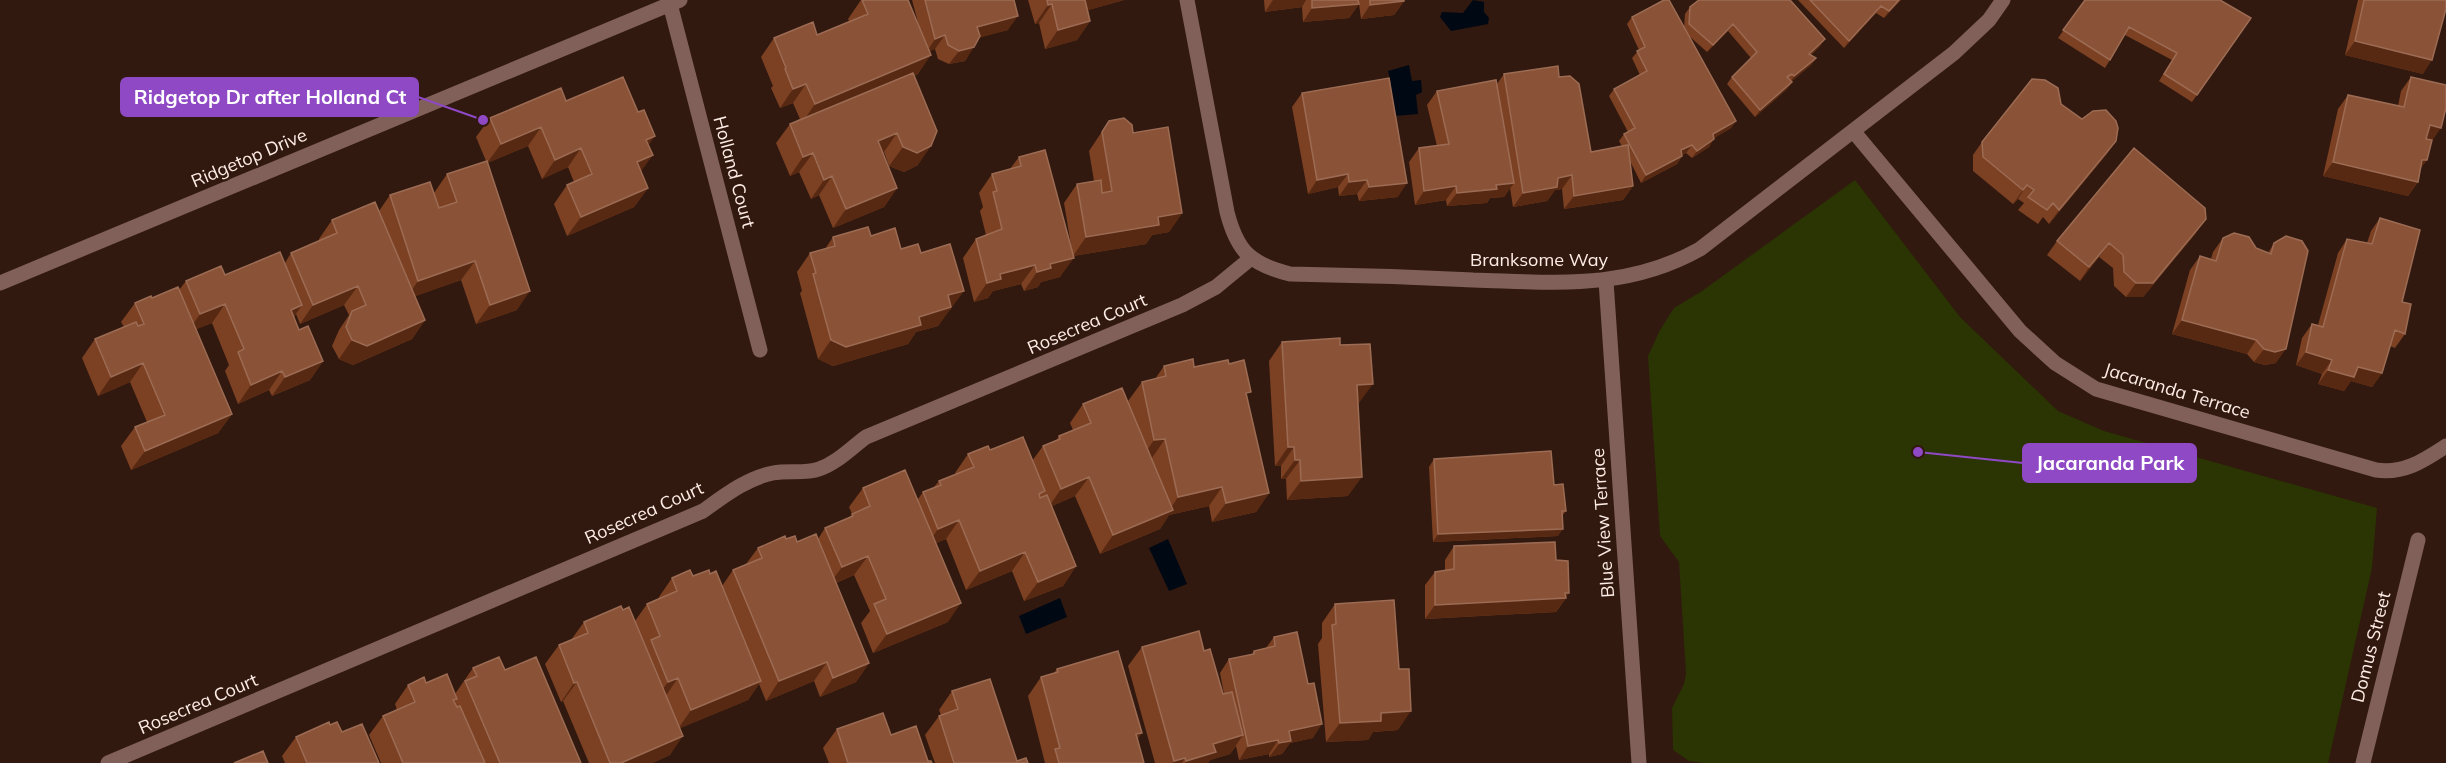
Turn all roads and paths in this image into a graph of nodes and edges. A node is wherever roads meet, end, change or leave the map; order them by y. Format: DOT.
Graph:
graph roads {
  1 [pos="1187,0"];
  2 [pos="2003,0"];
  3 [pos="673,2"];
  4 [pos="1854,132"];
  5 [pos="1251,259"];
  6 [pos="1606,281"];
  7 [pos="0,283"];
  8 [pos="760,350"];
  9 [pos="2446,446"];
  10 [pos="2418,540"];
  11 [pos="108,763"];
  12 [pos="1640,763"];
  13 [pos="2363,763"];
  1 -- 5 [label="street"];
  2 -- 4 [label="street, Branksome Way"];
  3 -- 7 [label="street, Ridgetop Drive"];
  3 -- 8 [label="street, Holland Court"];
  4 -- 6 [label="street, Branksome Way"];
  4 -- 9 [label="street, Jacaranda Terrace"];
  5 -- 6 [label="street, Branksome Way"];
  5 -- 11 [label="street, Rosecrea Court"];
  6 -- 12 [label="street, Blue View Terrace"];
  10 -- 13 [label="street, Domus Street"];
}
